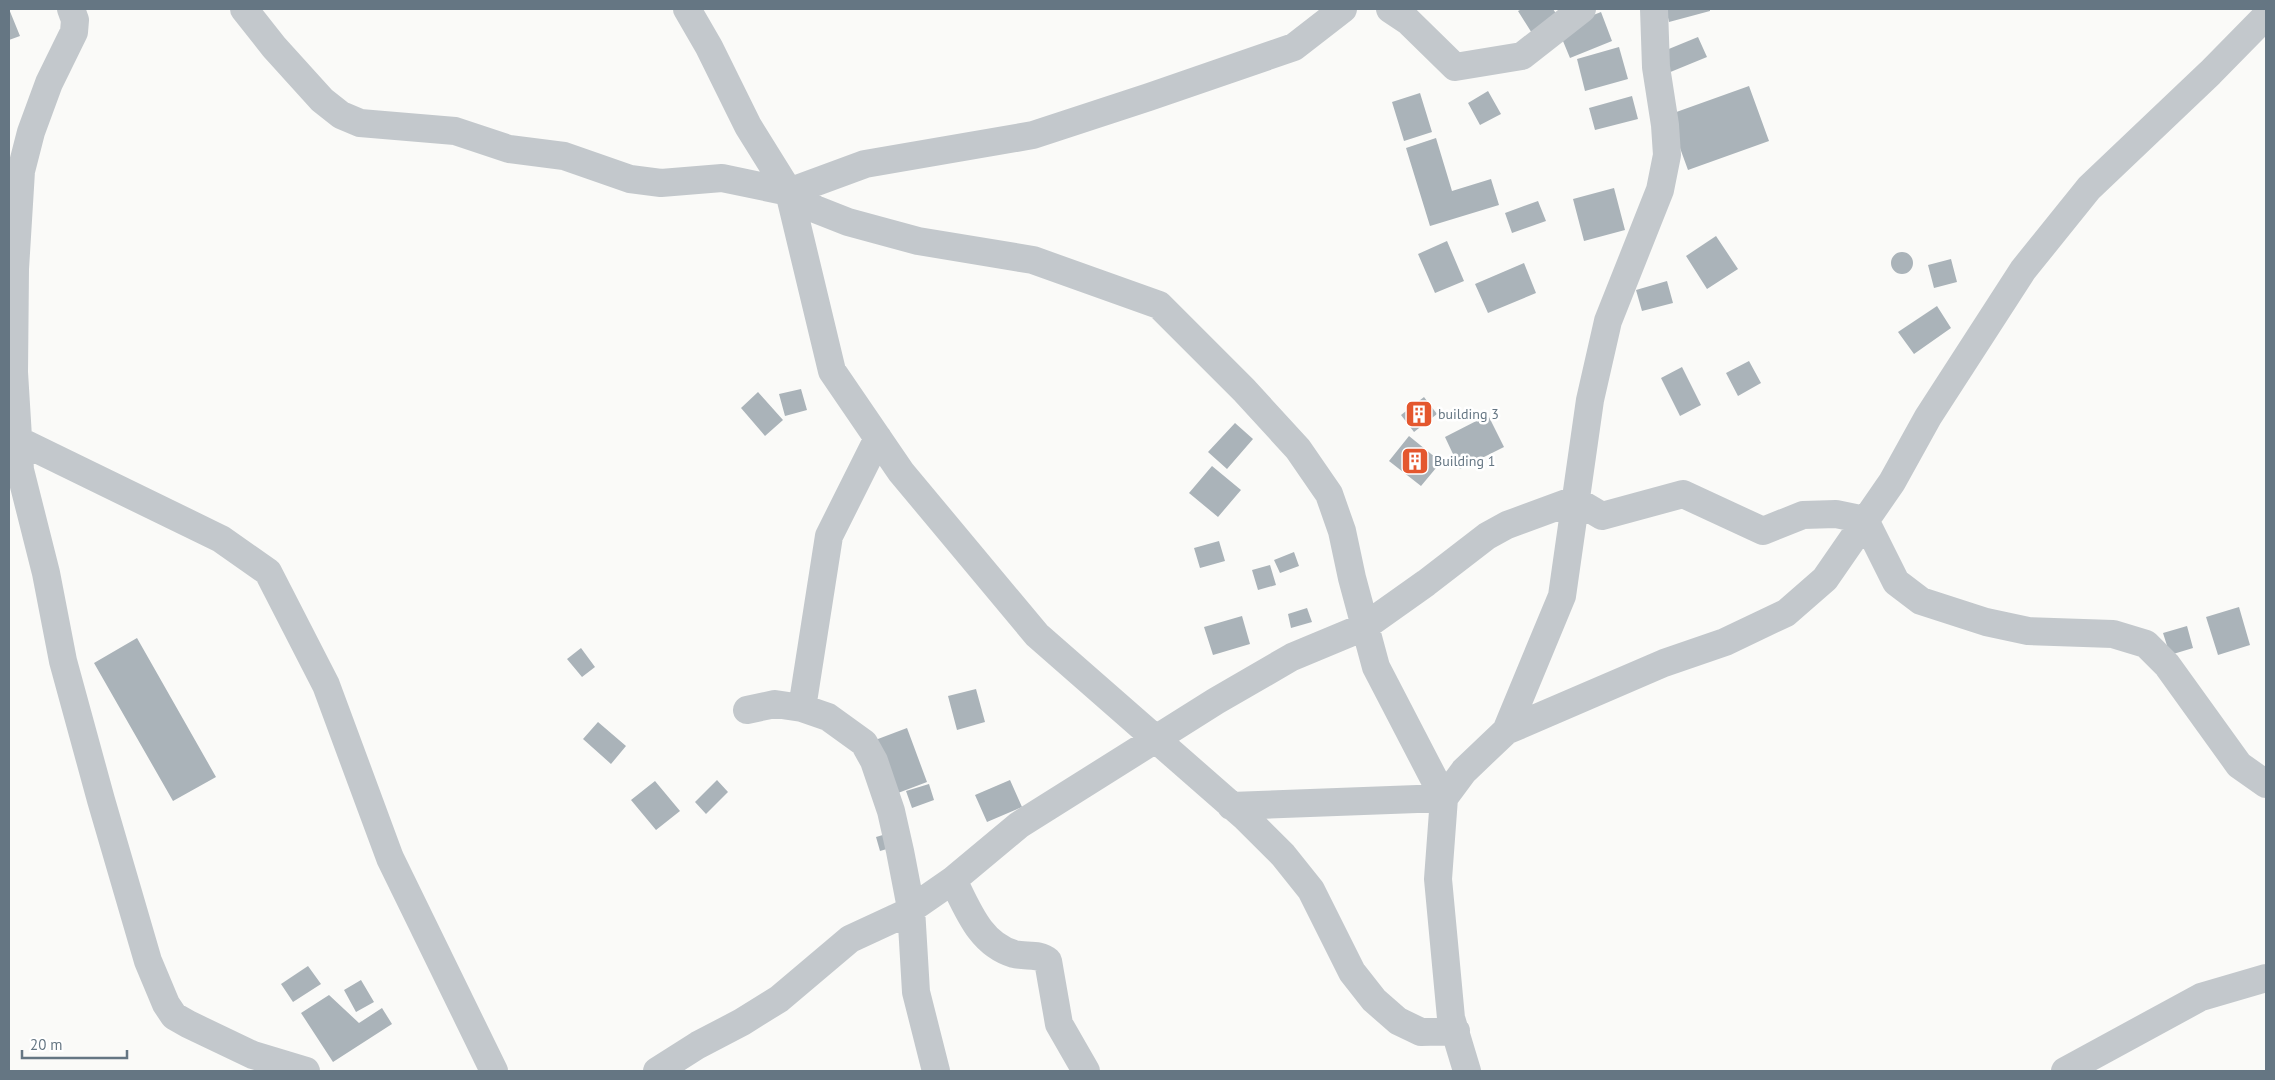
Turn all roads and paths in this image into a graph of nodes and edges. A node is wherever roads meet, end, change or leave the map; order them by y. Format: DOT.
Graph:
graph roads {
  1 [pos="71,9"];
  2 [pos="244,9"];
  3 [pos="687,9"];
  4 [pos="1343,9"];
  5 [pos="1390,9"];
  6 [pos="1582,9"];
  7 [pos="1654,9"];
  8 [pos="2266,16"];
  9 [pos="789,192"];
  10 [pos="878,438"];
  11 [pos="18,440"];
  12 [pos="1575,500"];
  13 [pos="1865,520"];
  14 [pos="1364,627"];
  15 [pos="802,708"];
  16 [pos="747,710"];
  17 [pos="1506,731"];
  18 [pos="1156,740"];
  19 [pos="2266,784"];
  20 [pos="1444,798"];
  21 [pos="1231,806"];
  22 [pos="954,880"];
  23 [pos="912,908"];
  24 [pos="2266,978"];
  25 [pos="1456,1031"];
  26 [pos="306,1071"];
  27 [pos="494,1071"];
  28 [pos="656,1071"];
  29 [pos="936,1071"];
  30 [pos="1086,1071"];
  31 [pos="1467,1071"];
  32 [pos="2065,1071"];
  1 -- 11 [label="street"];
  2 -- 9 [label="street"];
  3 -- 9 [label="street"];
  4 -- 9 [label="street"];
  5 -- 6 [label="street"];
  7 -- 12 [label="street"];
  8 -- 13 [label="street"];
  9 -- 10 [label="street"];
  9 -- 14 [label="street"];
  10 -- 15 [label="street"];
  10 -- 18 [label="street"];
  11 -- 26 [label="street"];
  11 -- 27 [label="street"];
  12 -- 13 [label="street"];
  12 -- 14 [label="street"];
  12 -- 17 [label="street"];
  13 -- 17 [label="street"];
  13 -- 19 [label="street"];
  14 -- 18 [label="street"];
  14 -- 20 [label="street"];
  15 -- 16 [label="street"];
  15 -- 23 [label="street"];
  17 -- 20 [label="street"];
  18 -- 21 [label="street"];
  18 -- 22 [label="street"];
  20 -- 21 [label="street"];
  20 -- 25 [label="street"];
  21 -- 25 [label="street"];
  22 -- 23 [label="street"];
  22 -- 30 [label="street"];
  23 -- 28 [label="street"];
  23 -- 29 [label="street"];
  24 -- 32 [label="street"];
  25 -- 31 [label="street"];
}
